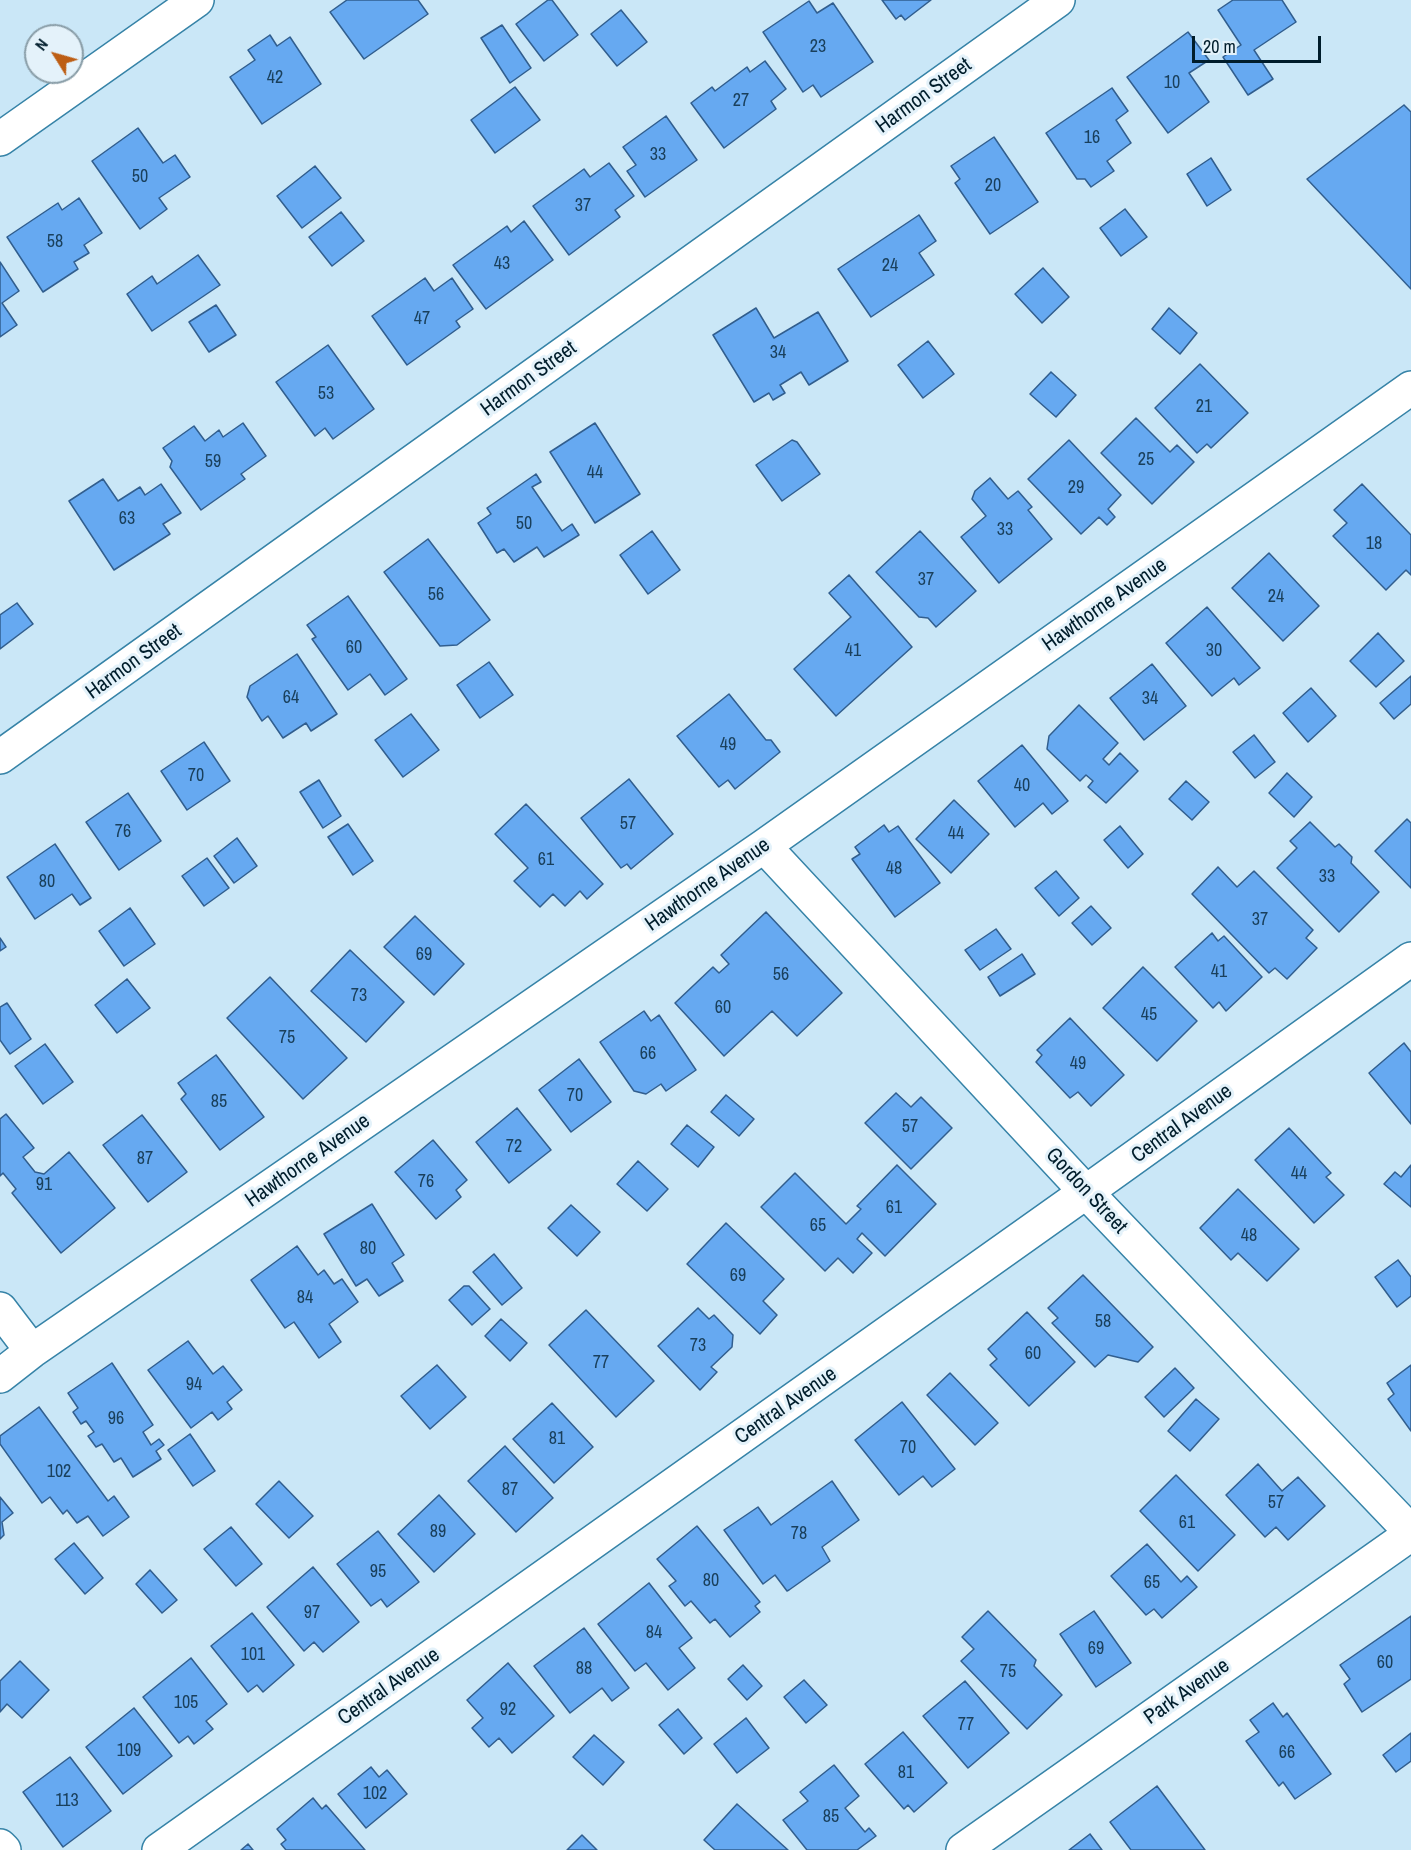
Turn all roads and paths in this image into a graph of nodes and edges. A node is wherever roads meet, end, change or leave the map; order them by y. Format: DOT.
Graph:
graph roads {
  1 [pos="197,0"];
  2 [pos="1058,0"];
  3 [pos="0,139"];
  4 [pos="1411,388"];
  5 [pos="0,757"];
  6 [pos="764,846"];
  7 [pos="1411,959"];
  8 [pos="1086,1192"];
  9 [pos="0,1309"];
  10 [pos="32,1351"];
  11 [pos="0,1376"];
  12 [pos="1411,1533"];
  13 [pos="0,1846"];
  14 [pos="4,1850"];
  15 [pos="159,1850"];
  16 [pos="963,1850"];
  1 -- 3 [label="street"];
  2 -- 5 [label="street, Harmon Street"];
  4 -- 6 [label="street, Hawthorne Avenue"];
  6 -- 8 [label="street, Gordon Street"];
  6 -- 10 [label="street, Hawthorne Avenue"];
  7 -- 8 [label="street, Central Avenue"];
  8 -- 12 [label="street, Gordon Street"];
  8 -- 15 [label="street, Central Avenue"];
  9 -- 10 [label="street"];
  10 -- 11 [label="street, Hawthorne Avenue"];
  12 -- 16 [label="street, Park Avenue"];
  13 -- 14 [label="street"];
}
